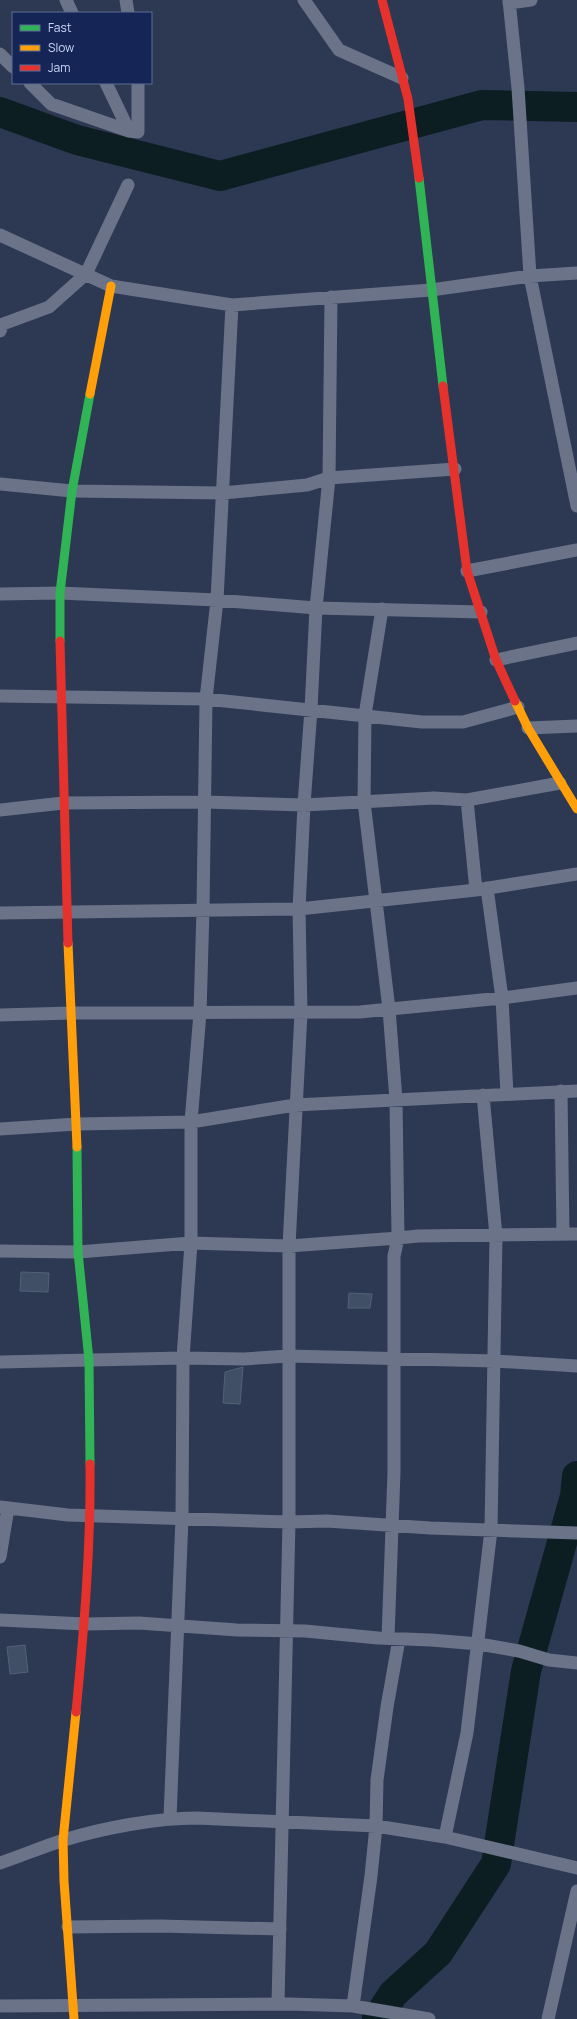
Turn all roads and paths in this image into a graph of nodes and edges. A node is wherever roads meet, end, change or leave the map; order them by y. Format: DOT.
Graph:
graph roads {
  1 [pos="66,0"];
  2 [pos="126,0"];
  3 [pos="304,0"];
  4 [pos="382,0"];
  5 [pos="531,0"];
  6 [pos="509,2"];
  7 [pos="72,12"];
  8 [pos="128,12"];
  9 [pos="0,54"];
  10 [pos="12,66"];
  11 [pos="402,78"];
  12 [pos="31,84"];
  13 [pos="106,84"];
  14 [pos="138,84"];
  15 [pos="129,131"];
  16 [pos="128,185"];
  17 [pos="0,235"];
  18 [pos="577,272"];
  19 [pos="86,274"];
  20 [pos="530,276"];
  21 [pos="110,286"];
  22 [pos="431,290"];
  23 [pos="330,297"];
  24 [pos="232,305"];
  25 [pos="0,331"];
  26 [pos="454,469"];
  27 [pos="574,473"];
  28 [pos="329,478"];
  29 [pos="0,484"];
  30 [pos="72,491"];
  31 [pos="223,493"];
  32 [pos="577,506"];
  33 [pos="577,550"];
  34 [pos="467,571"];
  35 [pos="60,593"];
  36 [pos="0,594"];
  37 [pos="217,600"];
  38 [pos="316,608"];
  39 [pos="382,610"];
  40 [pos="481,612"];
  41 [pos="577,643"];
  42 [pos="496,660"];
  43 [pos="0,696"];
  44 [pos="60,696"];
  45 [pos="206,699"];
  46 [pos="518,707"];
  47 [pos="311,709"];
  48 [pos="365,715"];
  49 [pos="577,726"];
  50 [pos="528,728"];
  51 [pos="560,783"];
  52 [pos="467,800"];
  53 [pos="63,802"];
  54 [pos="204,802"];
  55 [pos="364,802"];
  56 [pos="304,805"];
  57 [pos="577,809"];
  58 [pos="0,810"];
  59 [pos="577,874"];
  60 [pos="482,889"];
  61 [pos="376,900"];
  62 [pos="299,909"];
  63 [pos="203,910"];
  64 [pos="66,912"];
  65 [pos="0,913"];
  66 [pos="577,988"];
  67 [pos="502,998"];
  68 [pos="389,1009"];
  69 [pos="72,1013"];
  70 [pos="200,1013"];
  71 [pos="301,1013"];
  72 [pos="0,1016"];
  73 [pos="561,1091"];
  74 [pos="577,1091"];
  75 [pos="507,1094"];
  76 [pos="484,1096"];
  77 [pos="396,1100"];
  78 [pos="295,1105"];
  79 [pos="191,1122"];
  80 [pos="77,1124"];
  81 [pos="0,1129"];
  82 [pos="563,1234"];
  83 [pos="577,1234"];
  84 [pos="496,1236"];
  85 [pos="398,1238"];
  86 [pos="191,1243"];
  87 [pos="289,1246"];
  88 [pos="0,1251"];
  89 [pos="78,1252"];
  90 [pos="288,1356"];
  91 [pos="183,1358"];
  92 [pos="395,1358"];
  93 [pos="89,1360"];
  94 [pos="495,1361"];
  95 [pos="0,1362"];
  96 [pos="577,1366"];
  97 [pos="4,1507"];
  98 [pos="91,1516"];
  99 [pos="182,1518"];
  100 [pos="289,1522"];
  101 [pos="392,1525"];
  102 [pos="491,1530"];
  103 [pos="577,1532"];
  104 [pos="0,1557"];
  105 [pos="0,1620"];
  106 [pos="85,1624"];
  107 [pos="177,1625"];
  108 [pos="286,1632"];
  109 [pos="394,1639"];
  110 [pos="479,1644"];
  111 [pos="577,1663"];
  112 [pos="170,1818"];
  113 [pos="283,1821"];
  114 [pos="376,1826"];
  115 [pos="445,1837"];
  116 [pos="63,1840"];
  117 [pos="0,1863"];
  118 [pos="577,1868"];
  119 [pos="577,1891"];
  120 [pos="68,1927"];
  121 [pos="280,1929"];
  122 [pos="278,2004"];
  123 [pos="0,2006"];
  124 [pos="74,2006"];
  125 [pos="353,2006"];
  126 [pos="74,2019"];
  127 [pos="429,2019"];
  128 [pos="548,2019"];
  1 -- 7 [label="street"];
  2 -- 8 [label="street"];
  3 -- 11 [label="street"];
  4 -- 11 [label="street"];
  5 -- 6 [label="street"];
  6 -- 20 [label="street"];
  9 -- 10 [label="street"];
  11 -- 22 [label="street"];
  12 -- 15 [label="street"];
  13 -- 15 [label="street"];
  14 -- 15 [label="street"];
  16 -- 19 [label="street"];
  17 -- 19 [label="street"];
  18 -- 20 [label="street"];
  19 -- 21 [label="street"];
  19 -- 25 [label="street"];
  20 -- 22 [label="street"];
  20 -- 27 [label="street"];
  21 -- 24 [label="street"];
  21 -- 30 [label="street"];
  22 -- 23 [label="street"];
  22 -- 26 [label="street"];
  23 -- 24 [label="street"];
  23 -- 28 [label="street"];
  24 -- 31 [label="street"];
  26 -- 28 [label="street"];
  26 -- 34 [label="street"];
  27 -- 32 [label="street"];
  28 -- 31 [label="street"];
  28 -- 38 [label="street"];
  29 -- 30 [label="street"];
  30 -- 31 [label="street"];
  30 -- 35 [label="street"];
  31 -- 37 [label="street"];
  33 -- 34 [label="street"];
  34 -- 40 [label="street"];
  35 -- 36 [label="street"];
  35 -- 37 [label="street"];
  35 -- 44 [label="street"];
  37 -- 38 [label="street"];
  37 -- 45 [label="street"];
  38 -- 39 [label="street"];
  38 -- 47 [label="street"];
  39 -- 40 [label="street"];
  39 -- 48 [label="street"];
  40 -- 42 [label="street"];
  41 -- 42 [label="street"];
  42 -- 46 [label="street"];
  43 -- 44 [label="street"];
  44 -- 45 [label="street"];
  44 -- 53 [label="street"];
  45 -- 47 [label="street"];
  45 -- 54 [label="street"];
  46 -- 48 [label="street"];
  46 -- 50 [label="street"];
  47 -- 48 [label="street"];
  47 -- 56 [label="street"];
  48 -- 55 [label="street"];
  49 -- 50 [label="street"];
  50 -- 51 [label="street"];
  51 -- 52 [label="street"];
  51 -- 57 [label="street"];
  52 -- 55 [label="street"];
  52 -- 60 [label="street"];
  53 -- 54 [label="street"];
  53 -- 58 [label="street"];
  53 -- 64 [label="street"];
  54 -- 56 [label="street"];
  54 -- 63 [label="street"];
  55 -- 56 [label="street"];
  55 -- 61 [label="street"];
  56 -- 62 [label="street"];
  59 -- 60 [label="street"];
  60 -- 61 [label="street"];
  60 -- 67 [label="street"];
  61 -- 62 [label="street"];
  61 -- 68 [label="street"];
  62 -- 63 [label="street"];
  62 -- 71 [label="street"];
  63 -- 64 [label="street"];
  63 -- 70 [label="street"];
  64 -- 65 [label="street"];
  64 -- 69 [label="street"];
  66 -- 67 [label="street"];
  67 -- 68 [label="street"];
  67 -- 75 [label="street"];
  68 -- 71 [label="street"];
  68 -- 77 [label="street"];
  69 -- 70 [label="street"];
  69 -- 72 [label="street"];
  69 -- 80 [label="street"];
  70 -- 71 [label="street"];
  70 -- 79 [label="street"];
  71 -- 78 [label="street"];
  73 -- 74 [label="street"];
  73 -- 75 [label="street"];
  73 -- 82 [label="street"];
  75 -- 76 [label="street"];
  76 -- 77 [label="street"];
  76 -- 84 [label="street"];
  77 -- 78 [label="street"];
  77 -- 85 [label="street"];
  78 -- 79 [label="street"];
  78 -- 87 [label="street"];
  79 -- 80 [label="street"];
  79 -- 86 [label="street"];
  80 -- 81 [label="street"];
  80 -- 89 [label="street"];
  82 -- 83 [label="street"];
  82 -- 84 [label="street"];
  84 -- 85 [label="street"];
  84 -- 94 [label="street"];
  85 -- 87 [label="street"];
  85 -- 92 [label="street"];
  86 -- 87 [label="street"];
  86 -- 89 [label="street"];
  86 -- 91 [label="street"];
  87 -- 90 [label="street"];
  88 -- 89 [label="street"];
  89 -- 93 [label="street"];
  90 -- 91 [label="street"];
  90 -- 92 [label="street"];
  90 -- 100 [label="street"];
  91 -- 93 [label="street"];
  91 -- 99 [label="street"];
  92 -- 94 [label="street"];
  92 -- 101 [label="street"];
  93 -- 95 [label="street"];
  93 -- 98 [label="street"];
  94 -- 96 [label="street"];
  94 -- 102 [label="street"];
  97 -- 98 [label="street"];
  97 -- 104 [label="street"];
  98 -- 99 [label="street"];
  98 -- 106 [label="street"];
  99 -- 100 [label="street"];
  99 -- 107 [label="street"];
  100 -- 101 [label="street"];
  100 -- 108 [label="street"];
  101 -- 102 [label="street"];
  101 -- 109 [label="street"];
  102 -- 103 [label="street"];
  102 -- 110 [label="street"];
  105 -- 106 [label="street"];
  106 -- 107 [label="street"];
  106 -- 116 [label="street"];
  107 -- 108 [label="street"];
  107 -- 112 [label="street"];
  108 -- 109 [label="street"];
  108 -- 113 [label="street"];
  109 -- 110 [label="street"];
  109 -- 114 [label="street"];
  110 -- 111 [label="street"];
  110 -- 115 [label="street"];
  112 -- 113 [label="street"];
  112 -- 116 [label="street"];
  113 -- 114 [label="street"];
  113 -- 121 [label="street"];
  114 -- 115 [label="street"];
  114 -- 125 [label="street"];
  115 -- 118 [label="street"];
  116 -- 117 [label="street"];
  116 -- 120 [label="street"];
  119 -- 128 [label="street"];
  120 -- 121 [label="street"];
  120 -- 124 [label="street"];
  121 -- 122 [label="street"];
  122 -- 124 [label="street"];
  122 -- 125 [label="street"];
  123 -- 124 [label="street"];
  124 -- 126 [label="street"];
  125 -- 127 [label="street"];
}
